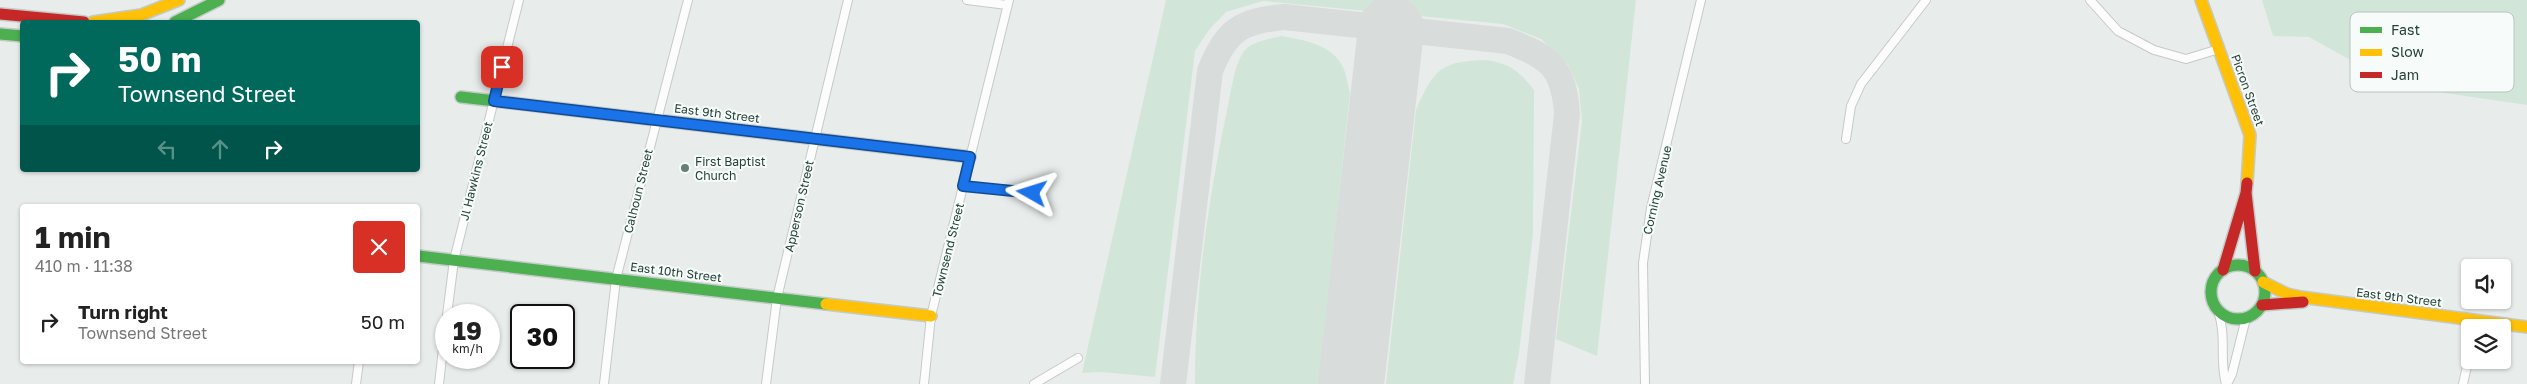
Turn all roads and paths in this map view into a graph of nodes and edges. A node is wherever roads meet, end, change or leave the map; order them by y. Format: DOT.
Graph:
graph roads {
  1 [pos="179,0"];
  2 [pos="219,0"];
  3 [pos="519,0"];
  4 [pos="688,0"];
  5 [pos="848,0"];
  6 [pos="967,0"];
  7 [pos="1701,0"];
  8 [pos="1926,0"];
  9 [pos="2090,0"];
  10 [pos="2201,0"];
  11 [pos="1008,2"];
  12 [pos="0,14"];
  13 [pos="63,20"];
  14 [pos="107,20"];
  15 [pos="178,20"];
  16 [pos="0,34"];
  17 [pos="20,36"];
  18 [pos="2219,49"];
  19 [pos="461,97"];
  20 [pos="494,101"];
  21 [pos="656,120"];
  22 [pos="815,138"];
  23 [pos="1846,139"];
  24 [pos="970,157"];
  25 [pos="963,186"];
  26 [pos="1032,193"];
  27 [pos="2246,193"];
  28 [pos="420,256"];
  29 [pos="454,260"];
  30 [pos="2223,270"];
  31 [pos="2254,271"];
  32 [pos="616,279"];
  33 [pos="2263,282"];
  34 [pos="777,298"];
  35 [pos="2327,301"];
  36 [pos="448,304"];
  37 [pos="2262,305"];
  38 [pos="2218,311"];
  39 [pos="931,316"];
  40 [pos="2246,318"];
  41 [pos="2461,322"];
  42 [pos="2511,326"];
  43 [pos="2527,327"];
  44 [pos="1078,358"];
  45 [pos="359,364"];
  46 [pos="441,369"];
  47 [pos="2466,369"];
  48 [pos="356,384"];
  49 [pos="439,384"];
  50 [pos="604,384"];
  51 [pos="766,384"];
  52 [pos="924,384"];
  53 [pos="1034,384"];
  54 [pos="1645,384"];
  55 [pos="2226,384"];
  56 [pos="2463,384"];
  1 -- 14 [label="main road"];
  2 -- 15 [label="main road"];
  3 -- 20 [label="street, Jl Hawkins Street"];
  4 -- 21 [label="street, Calhoun Street"];
  5 -- 22 [label="street, Apperson Street"];
  6 -- 11 [label="street"];
  7 -- 54 [label="street, Corning Avenue"];
  8 -- 23 [label="street"];
  9 -- 18 [label="street"];
  10 -- 18 [label="main road, Picron Street"];
  11 -- 24 [label="street, Townsend Street"];
  12 -- 13 [label="main road"];
  16 -- 17 [label="main road"];
  18 -- 27 [label="main road, Picron Street"];
  19 -- 20 [label="main road, East 9th Street"];
  20 -- 21 [label="main road, East 9th Street"];
  20 -- 29 [label="street, Jl Hawkins Street"];
  21 -- 22 [label="main road, East 9th Street"];
  21 -- 32 [label="street, Calhoun Street"];
  22 -- 24 [label="main road, East 9th Street"];
  22 -- 34 [label="street, Apperson Street"];
  24 -- 25 [label="street, Townsend Street"];
  25 -- 26 [label="street"];
  25 -- 39 [label="street, Townsend Street"];
  27 -- 30 [label="main road, Picron Street"];
  27 -- 31 [label="main road, Picron Street"];
  28 -- 29 [label="main road, East 10th Street"];
  29 -- 32 [label="main road, East 10th Street"];
  29 -- 36 [label="street, Jl Hawkins Street"];
  30 -- 31 [label="main road"];
  30 -- 38 [label="main road"];
  31 -- 33 [label="main road"];
  32 -- 34 [label="main road, East 10th Street"];
  32 -- 50 [label="street, Calhoun Street"];
  33 -- 35 [label="main road"];
  33 -- 37 [label="main road"];
  34 -- 39 [label="main road, East 10th Street"];
  34 -- 51 [label="street, Apperson Street"];
  35 -- 37 [label="main road"];
  35 -- 41 [label="main road, East 9th Street"];
  37 -- 40 [label="main road"];
  38 -- 40 [label="main road"];
  38 -- 55 [label="street"];
  39 -- 52 [label="street, Townsend Street"];
  40 -- 55 [label="street"];
  42 -- 43 [label="main road, East 9th Street"];
  44 -- 53 [label="street"];
  45 -- 48 [label="street"];
  46 -- 49 [label="street"];
  47 -- 56 [label="street"];
}
